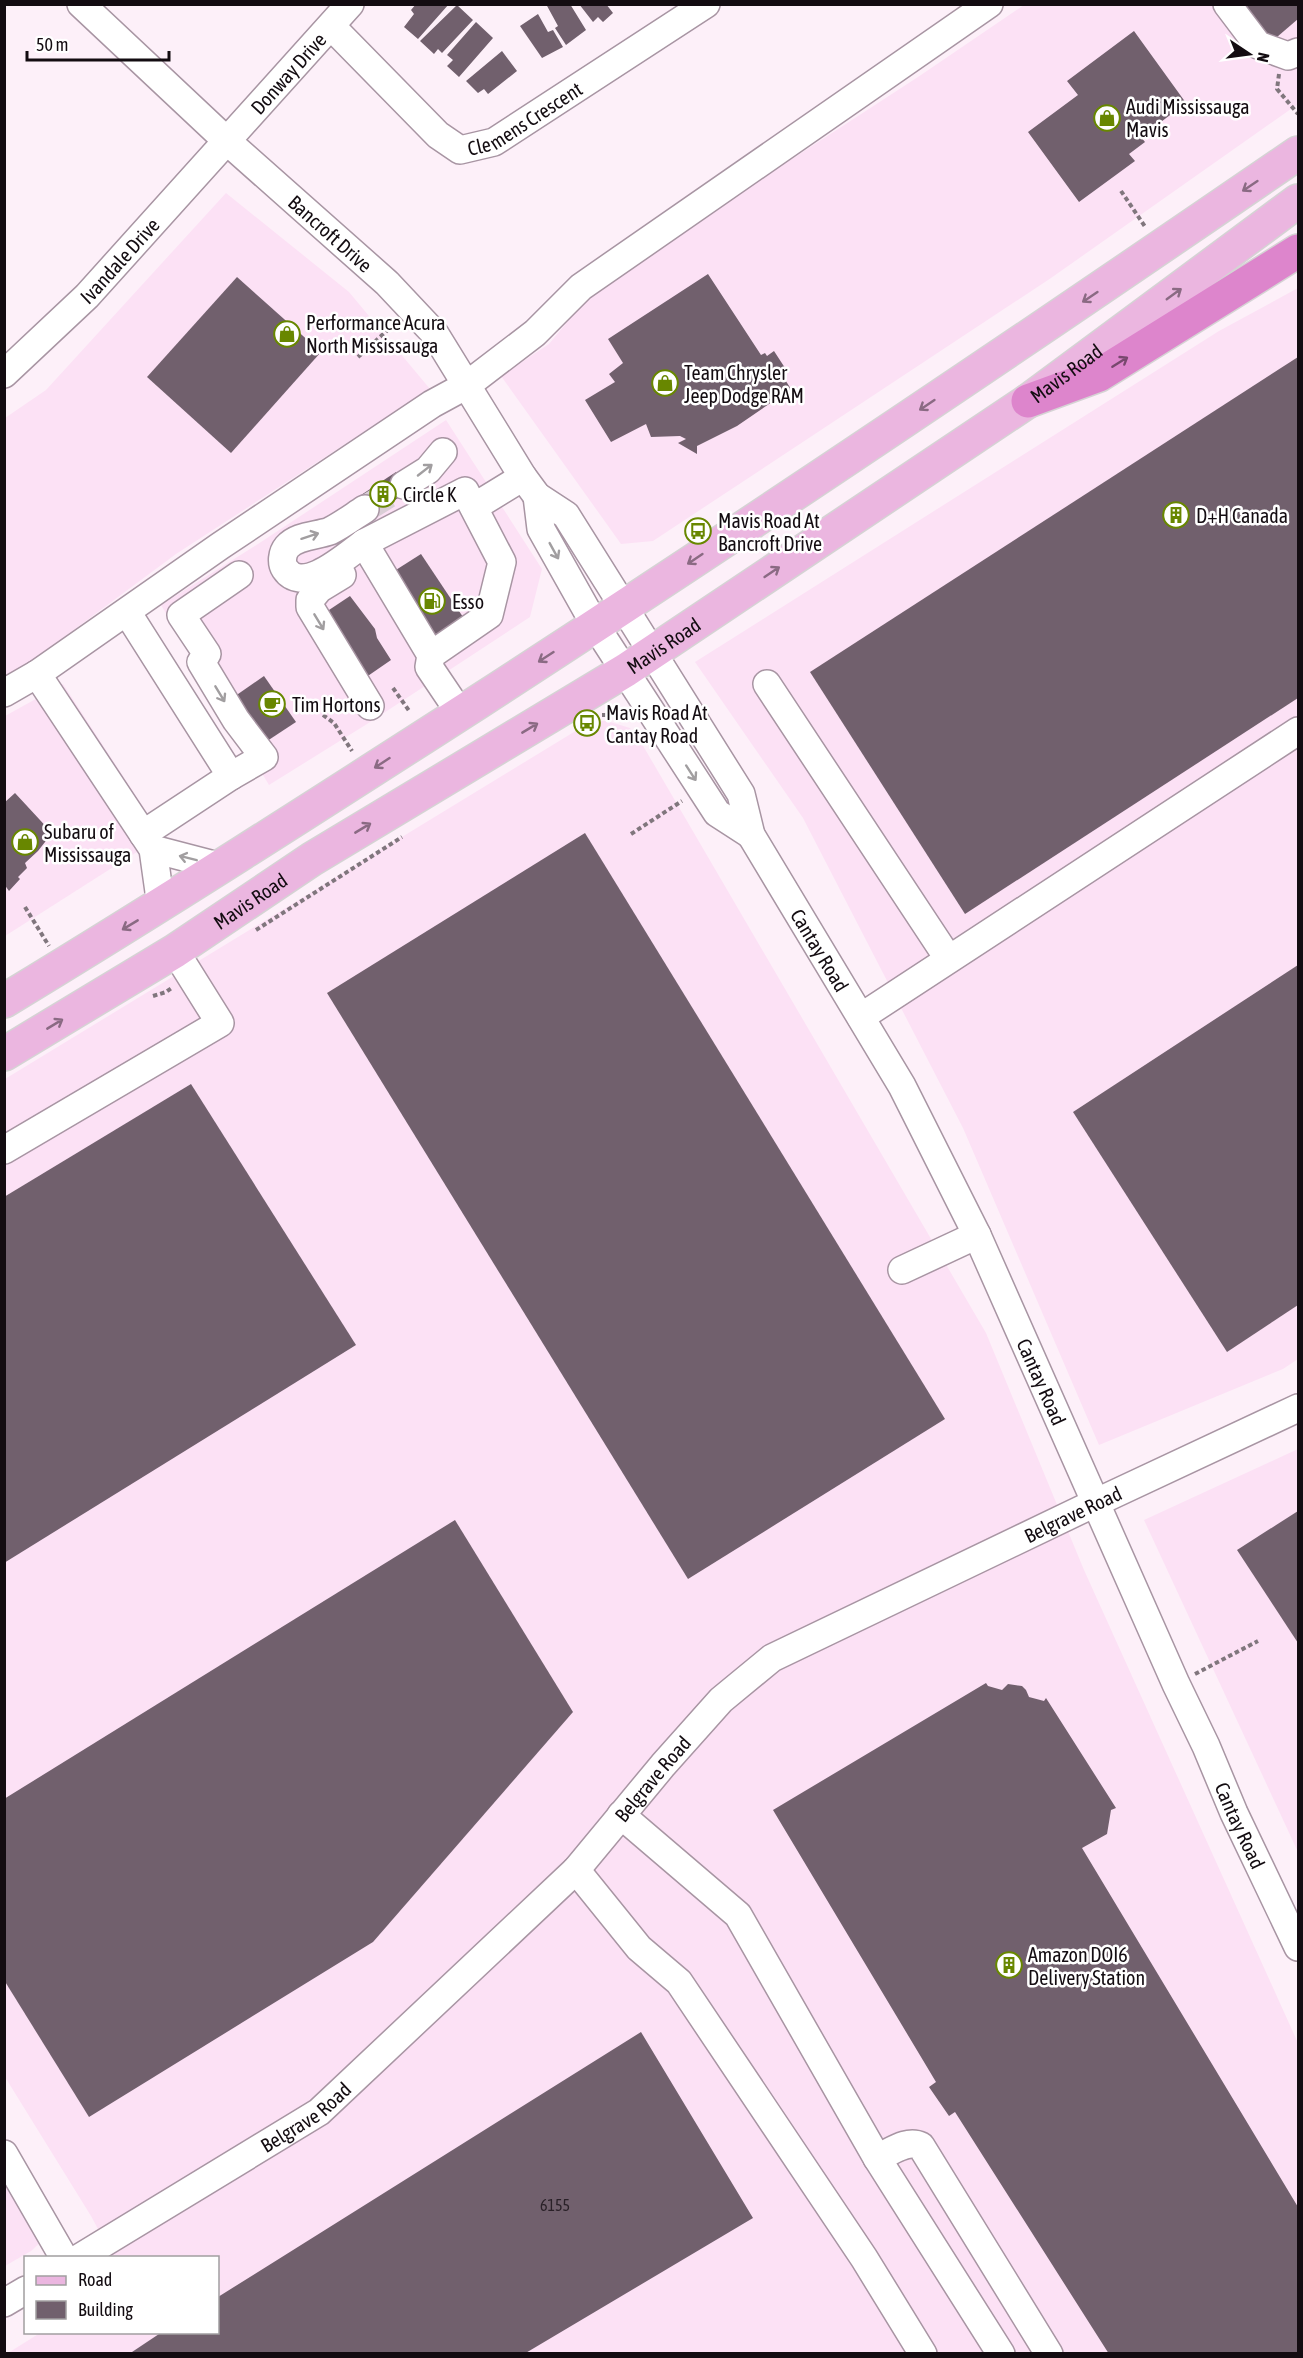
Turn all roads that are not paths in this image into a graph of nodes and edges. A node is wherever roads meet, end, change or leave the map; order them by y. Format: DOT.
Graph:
graph roads {
  1 [pos="81,4"];
  2 [pos="350,4"];
  3 [pos="706,4"];
  4 [pos="989,4"];
  5 [pos="1227,4"];
  6 [pos="330,26"];
  7 [pos="1290,53"];
  8 [pos="228,142"];
  9 [pos="1299,153"];
  10 [pos="1299,201"];
  11 [pos="1299,251"];
  12 [pos="4,374"];
  13 [pos="467,385"];
  14 [pos="1028,401"];
  15 [pos="443,452"];
  16 [pos="404,485"];
  17 [pos="530,487"];
  18 [pos="474,507"];
  19 [pos="365,509"];
  20 [pos="368,550"];
  21 [pos="239,574"];
  22 [pos="623,607"];
  23 [pos="127,612"];
  24 [pos="595,625"];
  25 [pos="654,652"];
  26 [pos="431,655"];
  27 [pos="626,670"];
  28 [pos="37,675"];
  29 [pos="766,684"];
  30 [pos="4,693"];
  31 [pos="370,706"];
  32 [pos="460,713"];
  33 [pos="1299,731"];
  34 [pos="231,776"];
  35 [pos="751,835"];
  36 [pos="148,842"];
  37 [pos="222,867"];
  38 [pos="161,906"];
  39 [pos="175,951"];
  40 [pos="948,958"];
  41 [pos="4,1001"];
  42 [pos="861,1017"];
  43 [pos="4,1054"];
  44 [pos="4,1150"];
  45 [pos="977,1235"];
  46 [pos="902,1270"];
  47 [pos="1299,1408"];
  48 [pos="1095,1503"];
  49 [pos="621,1815"];
  50 [pos="576,1870"];
  51 [pos="1299,1947"];
  52 [pos="4,2154"];
  53 [pos="878,2158"];
  54 [pos="63,2256"];
  55 [pos="83,2256"];
  56 [pos="24,2291"];
  57 [pos="4,2303"];
  58 [pos="923,2354"];
  59 [pos="1001,2354"];
  60 [pos="1049,2354"];
  1 -- 8 [label="street, Bancroft Drive"];
  2 -- 6 [label="street, Donway Drive"];
  3 -- 6 [label="street, Clemens Crescent"];
  4 -- 13 [label="street"];
  5 -- 7 [label="street"];
  6 -- 8 [label="street, Donway Drive"];
  8 -- 12 [label="street, Ivandale Drive"];
  8 -- 13 [label="street, Bancroft Drive"];
  9 -- 22 [label="main road, one-way"];
  14 -- 10 [label="main road, Mavis Road, one-way"];
  14 -- 11 [label="highway, one-way"];
  13 -- 17 [label="street, Bancroft Drive"];
  13 -- 23 [label="street"];
  25 -- 14 [label="main road, Mavis Road, one-way"];
  16 -- 15 [label="street, one-way"];
  17 -- 18 [label="street"];
  17 -- 22 [label="street, Bancroft Drive"];
  17 -- 24 [label="street, Bancroft Drive, one-way"];
  18 -- 20 [label="street"];
  18 -- 26 [label="street"];
  20 -- 19 [label="street, one-way"];
  20 -- 26 [label="street"];
  20 -- 31 [label="street, one-way"];
  21 -- 34 [label="street, one-way"];
  22 -- 24 [label="main road"];
  22 -- 25 [label="street, Bancroft Drive"];
  23 -- 28 [label="street"];
  23 -- 34 [label="street"];
  24 -- 27 [label="street, Bancroft Drive"];
  24 -- 32 [label="main road, one-way"];
  25 -- 27 [label="main road, Mavis Road"];
  25 -- 35 [label="street, Cantay Road"];
  26 -- 32 [label="street"];
  27 -- 35 [label="street, Cantay Road, one-way"];
  39 -- 27 [label="main road, Mavis Road, one-way"];
  28 -- 30 [label="street"];
  28 -- 36 [label="street"];
  29 -- 40 [label="street"];
  32 -- 37 [label="main road, one-way"];
  33 -- 40 [label="street"];
  34 -- 36 [label="street"];
  35 -- 42 [label="street, Cantay Road"];
  37 -- 36 [label="street, one-way"];
  36 -- 38 [label="street"];
  37 -- 38 [label="main road"];
  38 -- 41 [label="main road, one-way"];
  43 -- 39 [label="main road, Mavis Road, one-way"];
  39 -- 44 [label="street"];
  40 -- 42 [label="street"];
  42 -- 45 [label="street, Cantay Road"];
  45 -- 46 [label="street"];
  45 -- 48 [label="street, Cantay Road"];
  47 -- 48 [label="street, Belgrave Road"];
  48 -- 49 [label="street, Belgrave Road"];
  48 -- 51 [label="street, Cantay Road"];
  49 -- 50 [label="street, Belgrave Road"];
  49 -- 53 [label="street"];
  50 -- 55 [label="street, Belgrave Road"];
  50 -- 58 [label="street"];
  52 -- 54 [label="street"];
  53 -- 59 [label="street"];
  53 -- 60 [label="street"];
  56 -- 57 [label="street"];
}
